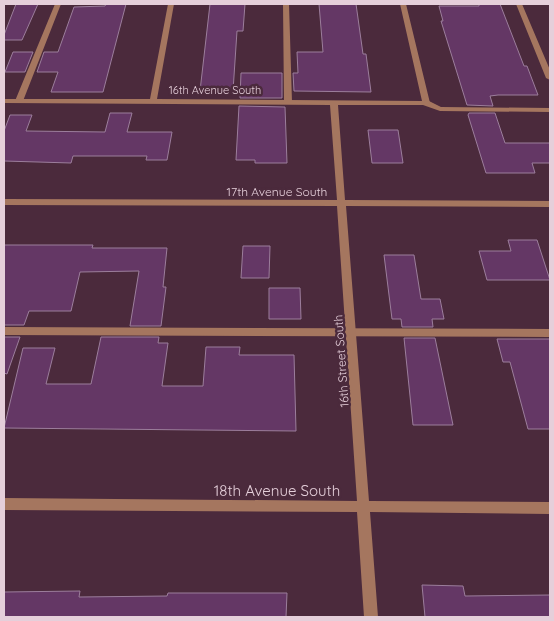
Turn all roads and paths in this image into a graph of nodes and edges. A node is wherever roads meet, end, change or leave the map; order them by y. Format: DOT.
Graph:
graph roads {
  1 [pos="58,4"];
  2 [pos="171,4"];
  3 [pos="286,4"];
  4 [pos="403,4"];
  5 [pos="518,4"];
  6 [pos="550,78"];
  7 [pos="4,101"];
  8 [pos="19,101"];
  9 [pos="153,101"];
  10 [pos="288,102"];
  11 [pos="334,102"];
  12 [pos="426,103"];
  13 [pos="550,110"];
  14 [pos="4,202"];
  15 [pos="342,204"];
  16 [pos="550,204"];
  17 [pos="4,331"];
  18 [pos="351,331"];
  19 [pos="550,333"];
  20 [pos="4,504"];
  21 [pos="363,506"];
  22 [pos="550,508"];
  23 [pos="371,617"];
  1 -- 8 [label="street"];
  2 -- 9 [label="street"];
  3 -- 10 [label="street"];
  4 -- 12 [label="street"];
  5 -- 6 [label="street"];
  7 -- 8 [label="street, 16th Avenue South"];
  8 -- 9 [label="street, 16th Avenue South"];
  9 -- 10 [label="street, 16th Avenue South"];
  10 -- 11 [label="street, 16th Avenue South"];
  11 -- 12 [label="street, 16th Avenue South"];
  11 -- 15 [label="street, 16th Street South"];
  12 -- 13 [label="street, 16th Avenue South"];
  14 -- 15 [label="street, 17th Avenue South"];
  15 -- 16 [label="street, 17th Avenue South"];
  15 -- 18 [label="street, 16th Street South"];
  17 -- 18 [label="street"];
  18 -- 19 [label="street"];
  18 -- 21 [label="street, 16th Street South"];
  20 -- 21 [label="street, 18th Avenue South"];
  21 -- 22 [label="street, 18th Avenue South"];
  21 -- 23 [label="street, 16th Street South"];
}
